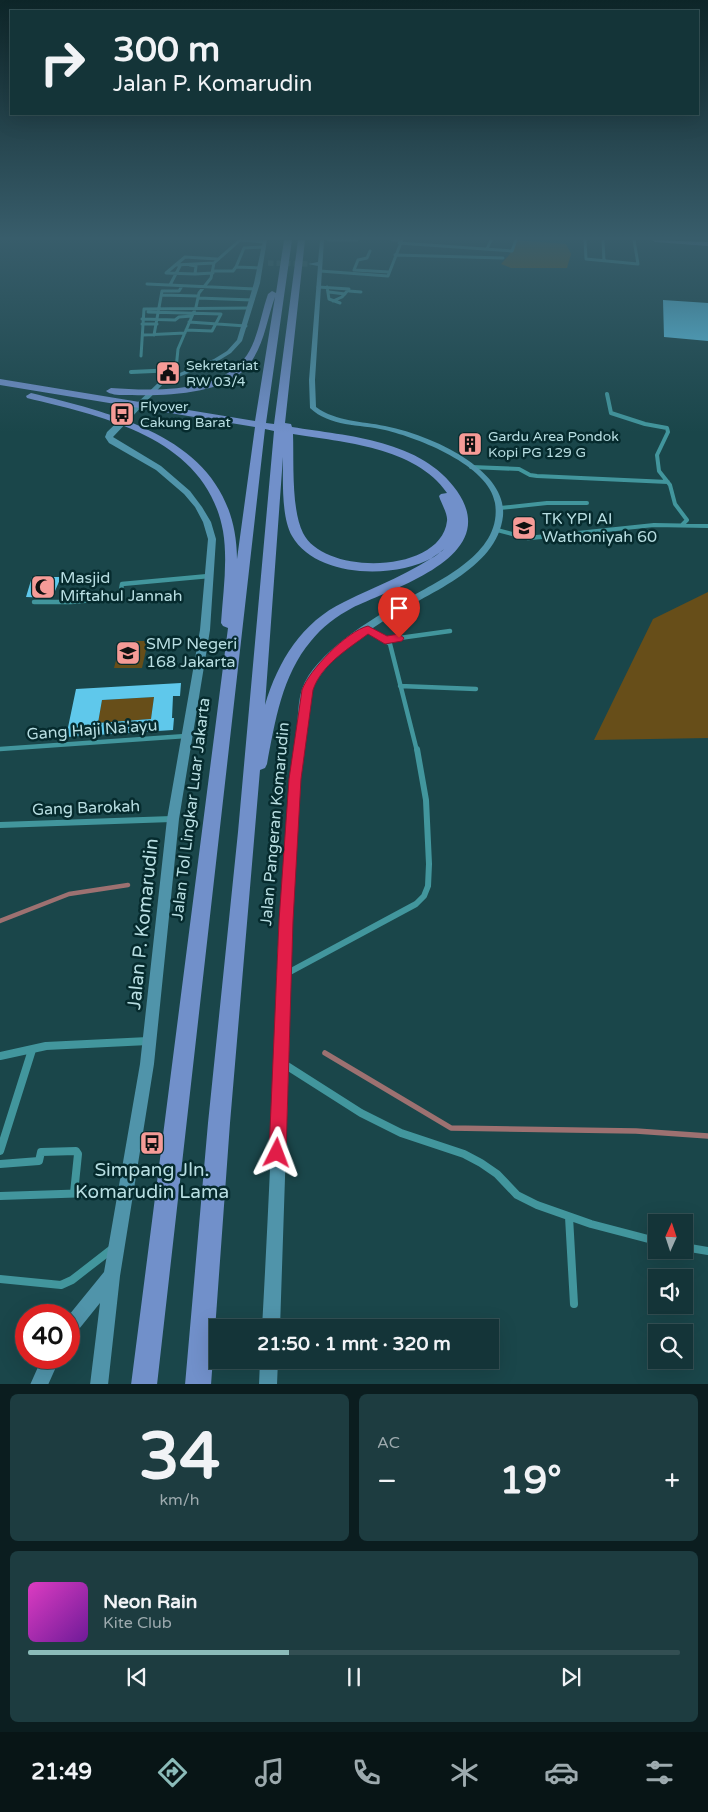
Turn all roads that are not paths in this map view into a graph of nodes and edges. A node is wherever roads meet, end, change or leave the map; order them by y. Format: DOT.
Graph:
graph roads {
  1 [pos="161,305"];
  2 [pos="251,305"];
  3 [pos="268,305"];
  4 [pos="277,305"];
  5 [pos="294,305"];
  6 [pos="321,305"];
  7 [pos="196,307"];
  8 [pos="250,308"];
  9 [pos="160,310"];
  10 [pos="193,314"];
  11 [pos="142,319"];
  12 [pos="157,319"];
  13 [pos="190,322"];
  14 [pos="142,324"];
  15 [pos="158,324"];
  16 [pos="216,324"];
  17 [pos="246,326"];
  18 [pos="186,331"];
  19 [pos="143,335"];
  20 [pos="154,335"];
  21 [pos="141,356"];
  22 [pos="130,372"];
  23 [pos="177,372"];
  24 [pos="284,380"];
  25 [pos="0,381"];
  26 [pos="0,388"];
  27 [pos="607,394"];
  28 [pos="123,405"];
  29 [pos="305,434"];
  30 [pos="472,467"];
  31 [pos="668,482"];
  32 [pos="587,503"];
  33 [pos="500,508"];
  34 [pos="680,526"];
  35 [pos="708,526"];
  36 [pos="497,530"];
  37 [pos="210,576"];
  38 [pos="34,602"];
  39 [pos="368,629"];
  40 [pos="450,631"];
  41 [pos="385,640"];
  42 [pos="400,686"];
  43 [pos="476,689"];
  44 [pos="226,699"];
  45 [pos="186,736"];
  46 [pos="0,749"];
  47 [pos="173,820"];
  48 [pos="0,825"];
  49 [pos="246,832"];
  50 [pos="283,978"];
  51 [pos="150,1040"];
  52 [pos="32,1050"];
  53 [pos="0,1056"];
  54 [pos="282,1060"];
  55 [pos="0,1151"];
  56 [pos="0,1164"];
  57 [pos="125,1192"];
  58 [pos="74,1193"];
  59 [pos="0,1196"];
  60 [pos="569,1216"];
  61 [pos="648,1239"];
  62 [pos="118,1244"];
  63 [pos="693,1249"];
  64 [pos="708,1252"];
  65 [pos="112,1276"];
  66 [pos="0,1279"];
  67 [pos="574,1304"];
  68 [pos="80,1315"];
  69 [pos="270,1319"];
  70 [pos="46,1369"];
  71 [pos="269,1369"];
  72 [pos="39,1384"];
  73 [pos="99,1384"];
  74 [pos="144,1384"];
  75 [pos="198,1384"];
  76 [pos="268,1384"];
  1 -- 9 [label="street"];
  2 -- 8 [label="street"];
  3 -- 25 [label="highway"];
  4 -- 44 [label="highway, Jalan Tol Lingkar Luar Jakarta"];
  5 -- 24 [label="highway"];
  6 -- 30 [label="street"];
  7 -- 8 [label="street"];
  7 -- 9 [label="street"];
  7 -- 10 [label="street"];
  8 -- 17 [label="street"];
  9 -- 10 [label="street"];
  9 -- 11 [label="street"];
  9 -- 12 [label="street"];
  10 -- 12 [label="street"];
  10 -- 13 [label="street"];
  10 -- 16 [label="street"];
  11 -- 12 [label="street"];
  11 -- 14 [label="street"];
  12 -- 15 [label="street"];
  13 -- 16 [label="street"];
  13 -- 18 [label="street"];
  14 -- 15 [label="street"];
  14 -- 19 [label="street"];
  15 -- 20 [label="street"];
  16 -- 17 [label="street"];
  16 -- 18 [label="street"];
  17 -- 23 [label="street"];
  18 -- 20 [label="street"];
  18 -- 23 [label="street"];
  19 -- 20 [label="street"];
  19 -- 21 [label="street"];
  22 -- 23 [label="street"];
  23 -- 37 [label="street, Jalan P. Komarudin"];
  24 -- 29 [label="highway"];
  24 -- 49 [label="highway"];
  25 -- 28 [label="highway"];
  26 -- 28 [label="highway"];
  26 -- 44 [label="highway"];
  27 -- 31 [label="street"];
  28 -- 29 [label="highway"];
  29 -- 49 [label="highway"];
  30 -- 31 [label="street"];
  30 -- 33 [label="street"];
  31 -- 34 [label="street"];
  32 -- 33 [label="street"];
  33 -- 36 [label="street, Jalan Pangeran Komarudin"];
  34 -- 35 [label="street"];
  34 -- 36 [label="street"];
  36 -- 39 [label="street, Jalan Pangeran Komarudin"];
  37 -- 38 [label="street"];
  37 -- 45 [label="street, Jalan P. Komarudin"];
  39 -- 41 [label="street"];
  39 -- 50 [label="street, Jalan Pangeran Komarudin"];
  40 -- 41 [label="street"];
  41 -- 42 [label="street"];
  42 -- 43 [label="street"];
  42 -- 50 [label="street"];
  44 -- 74 [label="highway, Jalan Tol Lingkar Luar Jakarta"];
  45 -- 46 [label="street, Gang Haji Na'ayu"];
  45 -- 47 [label="street, Jalan P. Komarudin"];
  47 -- 48 [label="street, Gang Barokah"];
  47 -- 51 [label="street, Jalan P. Komarudin"];
  49 -- 75 [label="highway"];
  50 -- 54 [label="street, Jalan Pangeran Komarudin"];
  51 -- 52 [label="street"];
  51 -- 57 [label="street, Jalan P. Komarudin"];
  52 -- 53 [label="street"];
  52 -- 55 [label="street"];
  54 -- 60 [label="street"];
  54 -- 69 [label="street, Jalan Pangeran Komarudin"];
  56 -- 58 [label="street"];
  57 -- 58 [label="street"];
  57 -- 62 [label="street, Jalan P. Komarudin"];
  58 -- 59 [label="street"];
  60 -- 61 [label="street"];
  60 -- 67 [label="street"];
  62 -- 65 [label="street, Jalan P. Komarudin"];
  62 -- 66 [label="street"];
  63 -- 64 [label="street"];
  65 -- 68 [label="street"];
  65 -- 73 [label="street"];
  70 -- 72 [label="street"];
  71 -- 76 [label="street"];
}
